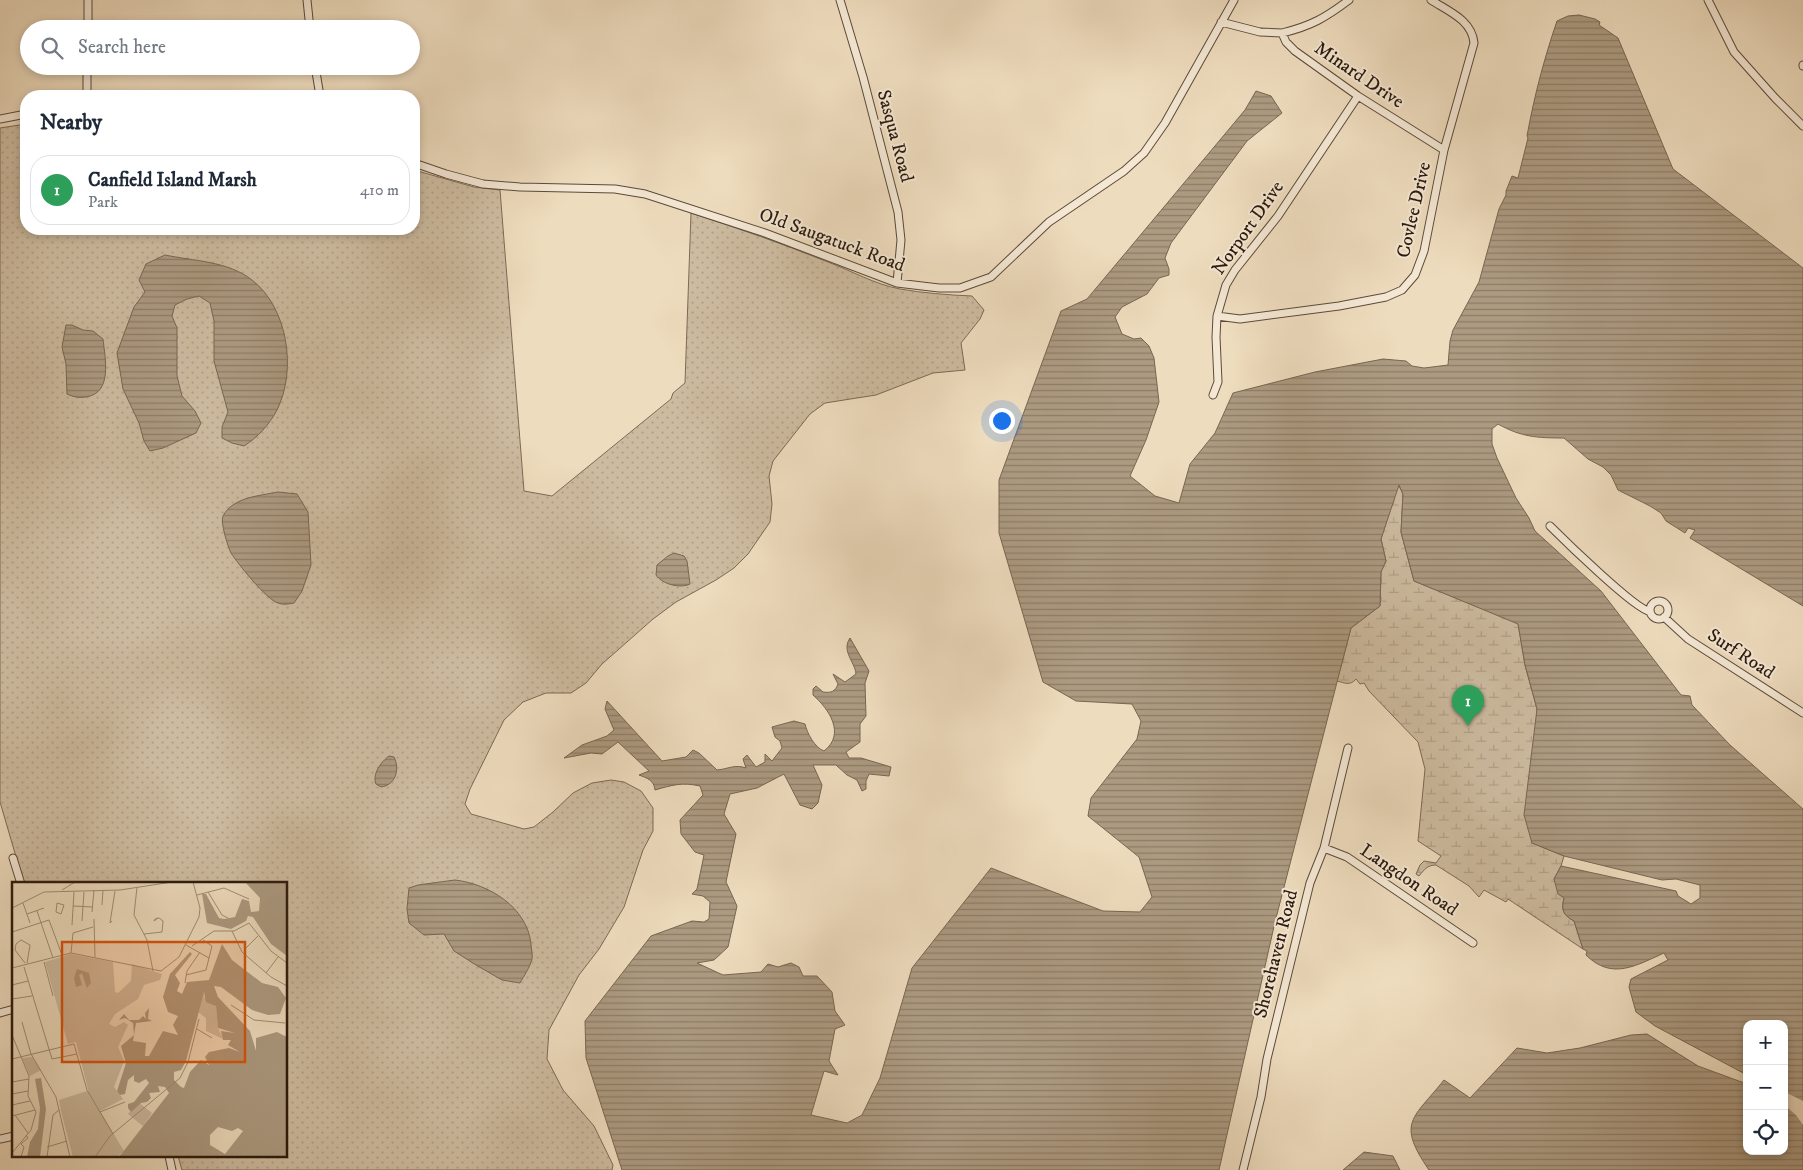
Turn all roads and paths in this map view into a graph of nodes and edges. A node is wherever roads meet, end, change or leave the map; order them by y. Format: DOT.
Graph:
graph roads {
  1 [pos="88,0"];
  2 [pos="307,0"];
  3 [pos="840,0"];
  4 [pos="1234,0"];
  5 [pos="1349,0"];
  6 [pos="1431,0"];
  7 [pos="1708,0"];
  8 [pos="88,20"];
  9 [pos="309,20"];
  10 [pos="1221,22"];
  11 [pos="1282,32"];
  12 [pos="87,75"];
  13 [pos="316,75"];
  14 [pos="87,90"];
  15 [pos="319,90"];
  16 [pos="1358,96"];
  17 [pos="20,115"];
  18 [pos="0,119"];
  19 [pos="1803,126"];
  20 [pos="1444,150"];
  21 [pos="420,165"];
  22 [pos="897,283"];
  23 [pos="1217,316"];
  24 [pos="1213,395"];
  25 [pos="1550,526"];
  26 [pos="1649,611"];
  27 [pos="1664,617"];
  28 [pos="1803,713"];
  29 [pos="1348,748"];
  30 [pos="1324,848"];
  31 [pos="13,858"];
  32 [pos="20,882"];
  33 [pos="1473,943"];
  34 [pos="1243,1170"];
  1 -- 8 [label="street"];
  2 -- 9 [label="street"];
  3 -- 22 [label="street, Sasqua Road"];
  4 -- 10 [label="street, Old Saugatuck Road"];
  5 -- 11 [label="street"];
  6 -- 20 [label="street, Covlee Drive"];
  7 -- 19 [label="street"];
  10 -- 11 [label="street"];
  10 -- 22 [label="street, Old Saugatuck Road"];
  11 -- 16 [label="street, Minard Drive"];
  12 -- 14 [label="street"];
  13 -- 15 [label="street"];
  16 -- 20 [label="street, Minard Drive"];
  16 -- 23 [label="street, Norport Drive"];
  17 -- 18 [label="street"];
  20 -- 23 [label="street, Covlee Drive"];
  21 -- 22 [label="street, Old Saugatuck Road"];
  23 -- 24 [label="street, Norport Drive"];
  25 -- 26 [label="street, Surf Road"];
  26 -- 27 [label="street, Surf Road"];
  26 -- 27 [label="street, Surf Road"];
  27 -- 28 [label="street, Surf Road"];
  29 -- 30 [label="street, Shorehaven Road"];
  30 -- 33 [label="street, Langdon Road"];
  30 -- 34 [label="street, Shorehaven Road"];
  31 -- 32 [label="street"];
}
